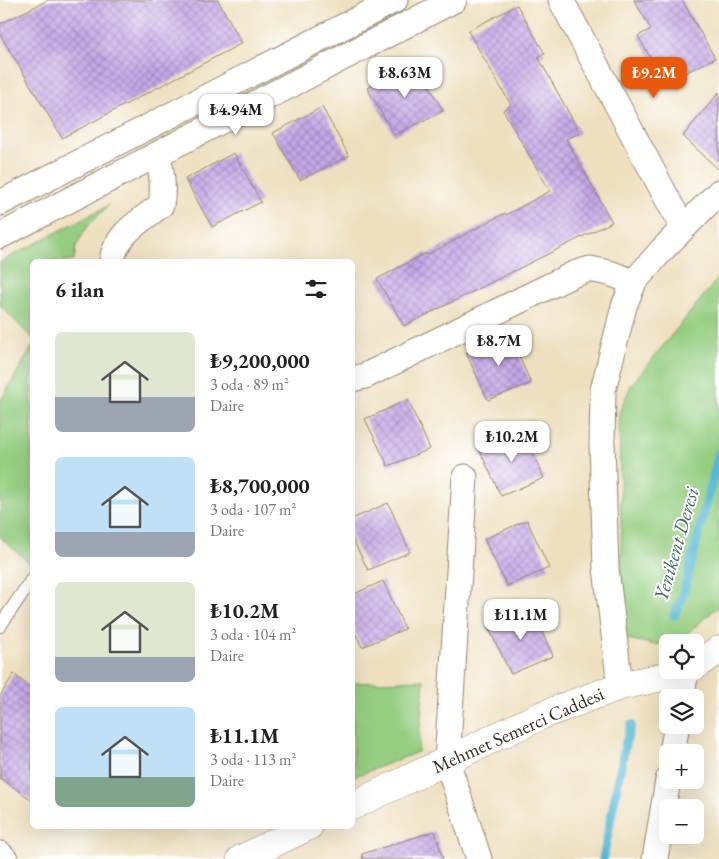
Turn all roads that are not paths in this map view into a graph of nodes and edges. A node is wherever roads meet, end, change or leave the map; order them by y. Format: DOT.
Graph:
graph roads {
  1 [pos="395,0"];
  2 [pos="454,0"];
  3 [pos="561,0"];
  4 [pos="577,0"];
  5 [pos="157,155"];
  6 [pos="719,192"];
  7 [pos="0,203"];
  8 [pos="689,222"];
  9 [pos="0,236"];
  10 [pos="112,259"];
  11 [pos="634,282"];
  12 [pos="355,378"];
  13 [pos="465,476"];
  14 [pos="30,582"];
  15 [pos="0,626"];
  16 [pos="719,650"];
  17 [pos="704,663"];
  18 [pos="668,679"];
  19 [pos="620,686"];
  20 [pos="447,761"];
  21 [pos="667,789"];
  22 [pos="355,805"];
  23 [pos="303,829"];
  24 [pos="0,854"];
  25 [pos="5,859"];
  26 [pos="241,859"];
  27 [pos="479,859"];
  28 [pos="655,859"];
  1 -- 7 [label="street"];
  2 -- 5 [label="street"];
  3 -- 8 [label="street"];
  4 -- 8 [label="street"];
  5 -- 9 [label="street"];
  5 -- 10 [label="street"];
  6 -- 8 [label="street"];
  8 -- 11 [label="street"];
  11 -- 12 [label="street"];
  11 -- 19 [label="street"];
  13 -- 20 [label="street"];
  14 -- 15 [label="lane"];
  16 -- 17 [label="street, Mehmet Semerci Caddesi"];
  18 -- 19 [label="street, Mehmet Semerci Caddesi"];
  19 -- 20 [label="street, Mehmet Semerci Caddesi"];
  20 -- 22 [label="street, Mehmet Semerci Caddesi"];
  20 -- 27 [label="street"];
  21 -- 28 [label="street"];
  23 -- 26 [label="street"];
  24 -- 25 [label="street"];
}
